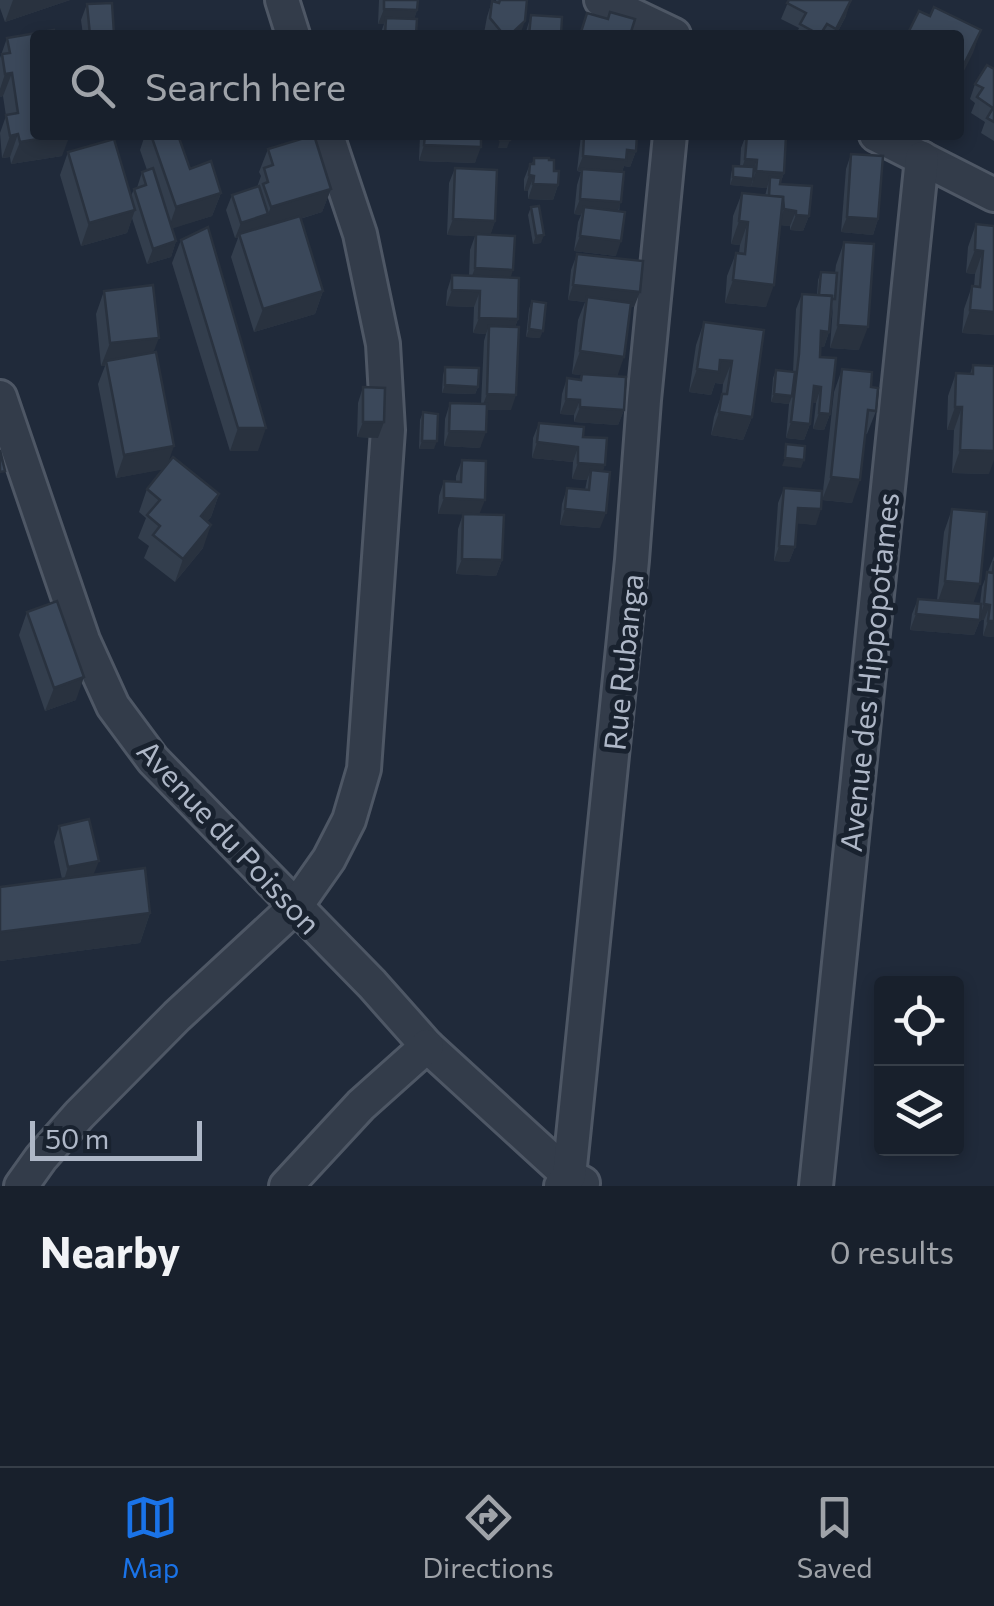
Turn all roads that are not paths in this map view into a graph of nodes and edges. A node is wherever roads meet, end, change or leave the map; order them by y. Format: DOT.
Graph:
graph roads {
  1 [pos="282,0"];
  2 [pos="602,0"];
  3 [pos="291,30"];
  4 [pos="664,30"];
  5 [pos="329,140"];
  6 [pos="670,140"];
  7 [pos="886,140"];
  8 [pos="922,158"];
  9 [pos="994,195"];
  10 [pos="0,398"];
  11 [pos="296,906"];
  12 [pos="427,1046"];
  13 [pos="573,1183"];
  14 [pos="21,1186"];
  15 [pos="286,1186"];
  16 [pos="816,1186"];
  1 -- 3 [label="street"];
  2 -- 4 [label="street"];
  5 -- 11 [label="street"];
  6 -- 13 [label="street, Rue Rubanga"];
  7 -- 8 [label="street"];
  8 -- 9 [label="street"];
  8 -- 16 [label="street, Avenue des Hippopotames"];
  10 -- 11 [label="street, Avenue du Poisson"];
  11 -- 12 [label="street, Avenue du Poisson"];
  11 -- 14 [label="street"];
  12 -- 13 [label="street, Avenue du Poisson"];
  12 -- 15 [label="street"];
}
